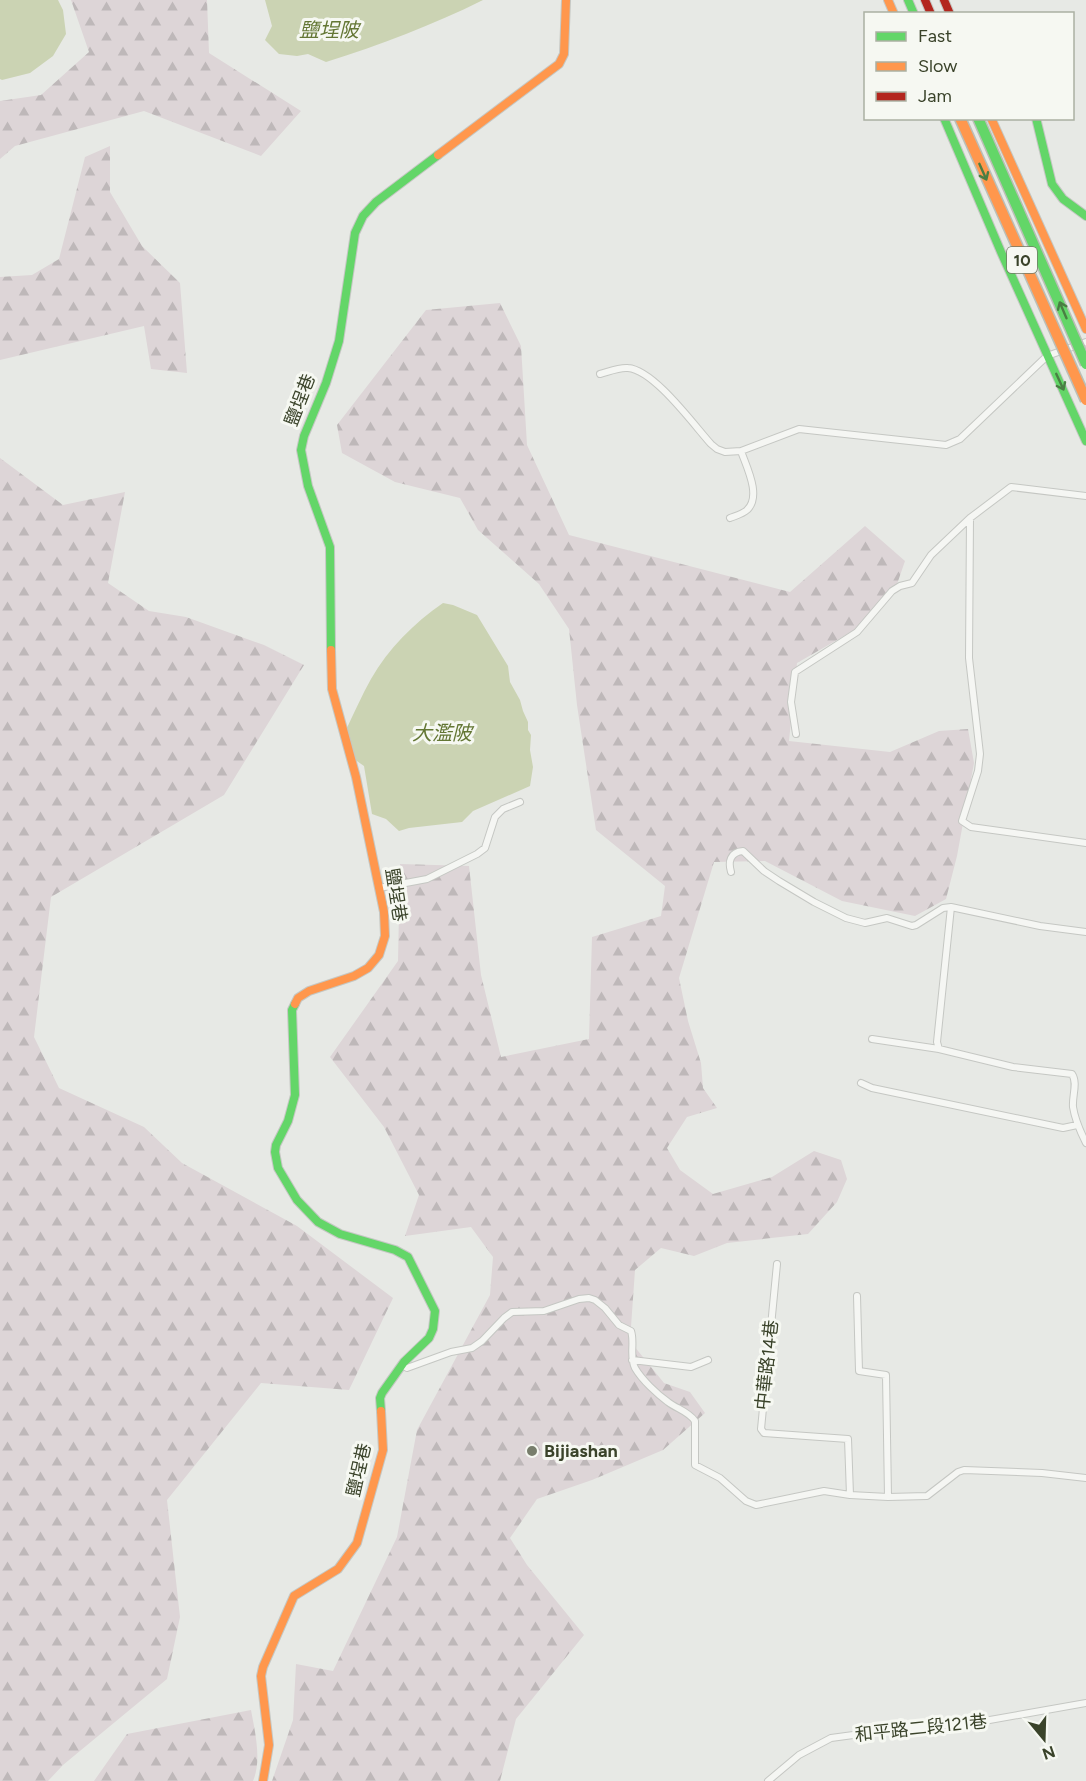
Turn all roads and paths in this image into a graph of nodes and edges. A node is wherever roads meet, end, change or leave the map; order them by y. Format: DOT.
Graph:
graph roads {
  1 [pos="566,0"];
  2 [pos="945,120"];
  3 [pos="961,120"];
  4 [pos="979,120"];
  5 [pos="992,120"];
  6 [pos="1037,120"];
  7 [pos="1086,216"];
  8 [pos="1086,329"];
  9 [pos="1086,342"];
  10 [pos="1047,356"];
  11 [pos="1086,364"];
  12 [pos="600,374"];
  13 [pos="1086,400"];
  14 [pos="1086,441"];
  15 [pos="741,451"];
  16 [pos="1086,496"];
  17 [pos="730,518"];
  18 [pos="970,518"];
  19 [pos="796,734"];
  20 [pos="520,802"];
  21 [pos="1086,843"];
  22 [pos="731,872"];
  23 [pos="379,888"];
  24 [pos="951,907"];
  25 [pos="1086,932"];
  26 [pos="872,1039"];
  27 [pos="939,1048"];
  28 [pos="861,1083"];
  29 [pos="1077,1125"];
  30 [pos="1086,1143"];
  31 [pos="777,1264"];
  32 [pos="857,1296"];
  33 [pos="632,1360"];
  34 [pos="708,1360"];
  35 [pos="404,1362"];
  36 [pos="1086,1478"];
  37 [pos="850,1495"];
  38 [pos="888,1497"];
  39 [pos="1086,1703"];
  40 [pos="263,1781"];
  41 [pos="768,1781"];
  1 -- 23 [label="main road, 鹽埕巷"];
  2 -- 10 [label="main road"];
  3 -- 13 [label="main road, 10, one-way, bridge"];
  11 -- 4 [label="main road, 10, one-way, bridge"];
  5 -- 8 [label="main road"];
  6 -- 7 [label="main road"];
  9 -- 10 [label="street"];
  10 -- 14 [label="main road, one-way"];
  10 -- 15 [label="street"];
  12 -- 15 [label="street"];
  15 -- 17 [label="street"];
  16 -- 18 [label="street"];
  18 -- 19 [label="street"];
  18 -- 21 [label="street"];
  20 -- 23 [label="street"];
  22 -- 24 [label="street"];
  23 -- 35 [label="main road, 鹽埕巷"];
  24 -- 25 [label="street"];
  24 -- 27 [label="street"];
  26 -- 27 [label="street"];
  27 -- 29 [label="street"];
  28 -- 29 [label="street"];
  29 -- 30 [label="street"];
  31 -- 37 [label="street, 中華路14巷"];
  32 -- 38 [label="street"];
  33 -- 34 [label="street"];
  33 -- 35 [label="street"];
  33 -- 37 [label="street"];
  35 -- 40 [label="main road, 鹽埕巷"];
  36 -- 38 [label="street"];
  37 -- 38 [label="street"];
  39 -- 41 [label="street, 和平路二段121巷"];
}
